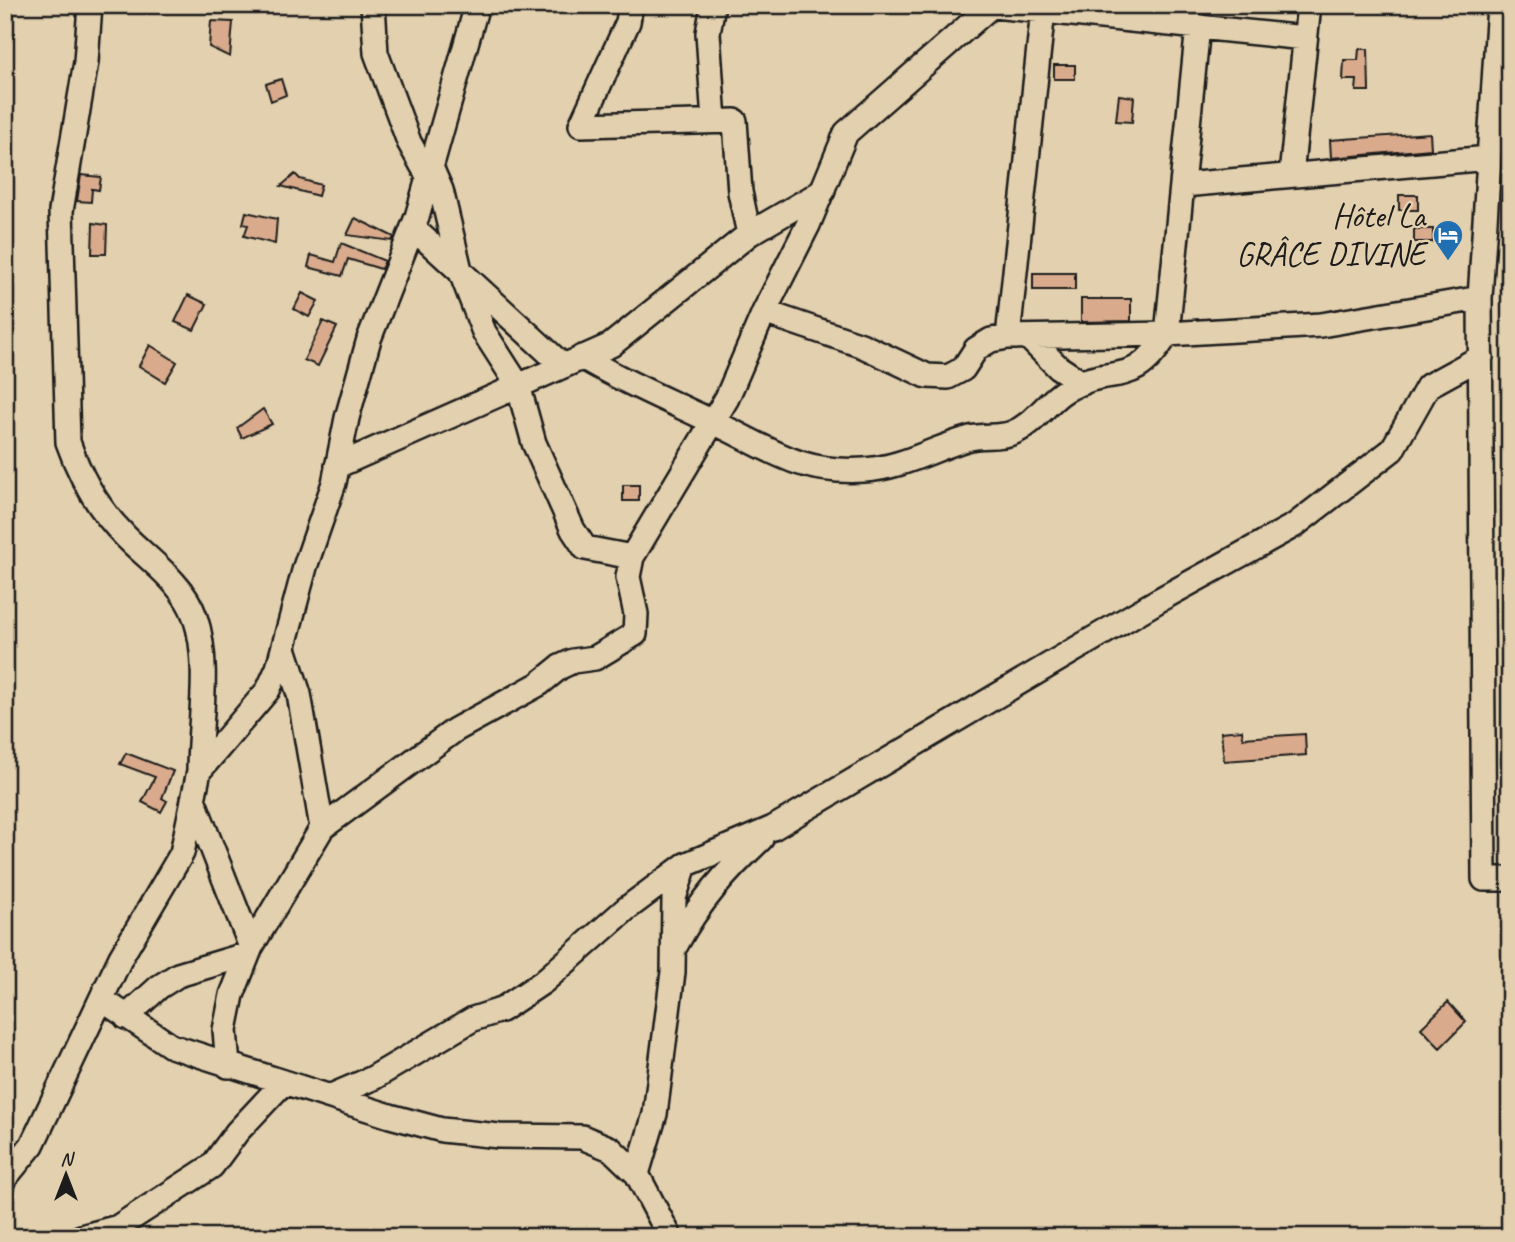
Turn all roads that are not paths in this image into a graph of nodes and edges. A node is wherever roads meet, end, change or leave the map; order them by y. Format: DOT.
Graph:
graph roads {
  1 [pos="90,5"];
  2 [pos="373,5"];
  3 [pos="477,5"];
  4 [pos="631,5"];
  5 [pos="713,5"];
  6 [pos="984,5"];
  7 [pos="1309,5"];
  8 [pos="1499,5"];
  9 [pos="991,6"];
  10 [pos="1034,8"];
  11 [pos="1198,26"];
  12 [pos="1305,38"];
  13 [pos="714,121"];
  14 [pos="1489,158"];
  15 [pos="429,172"];
  16 [pos="1291,175"];
  17 [pos="1183,185"];
  18 [pos="823,191"];
  19 [pos="413,228"];
  20 [pos="749,234"];
  21 [pos="460,270"];
  22 [pos="1480,298"];
  23 [pos="764,312"];
  24 [pos="1167,334"];
  25 [pos="1018,337"];
  26 [pos="1481,357"];
  27 [pos="571,361"];
  28 [pos="1082,383"];
  29 [pos="518,385"];
  30 [pos="714,422"];
  31 [pos="337,466"];
  32 [pos="632,557"];
  33 [pos="284,648"];
  34 [pos="200,771"];
  35 [pos="193,799"];
  36 [pos="322,828"];
  37 [pos="773,828"];
  38 [pos="685,865"];
  39 [pos="1510,879"];
  40 [pos="249,951"];
  41 [pos="673,951"];
  42 [pos="101,999"];
  43 [pos="126,1017"];
  44 [pos="229,1066"];
  45 [pos="282,1084"];
  46 [pos="331,1096"];
  47 [pos="636,1174"];
  48 [pos="5,1178"];
  49 [pos="80,1237"];
  50 [pos="670,1237"];
  1 -- 34 [label="street"];
  2 -- 15 [label="street"];
  3 -- 15 [label="street"];
  4 -- 13 [label="street"];
  5 -- 13 [label="street"];
  6 -- 9 [label="street"];
  7 -- 12 [label="street"];
  8 -- 14 [label="street"];
  9 -- 10 [label="street"];
  9 -- 18 [label="street"];
  10 -- 11 [label="street"];
  10 -- 25 [label="street"];
  11 -- 12 [label="street"];
  11 -- 17 [label="street"];
  12 -- 16 [label="street"];
  13 -- 20 [label="street"];
  14 -- 16 [label="street"];
  14 -- 22 [label="street"];
  15 -- 19 [label="street"];
  15 -- 21 [label="street"];
  16 -- 17 [label="street"];
  17 -- 24 [label="street"];
  18 -- 20 [label="street"];
  18 -- 23 [label="street"];
  19 -- 21 [label="street"];
  19 -- 31 [label="street"];
  20 -- 27 [label="street"];
  21 -- 27 [label="street"];
  21 -- 29 [label="street"];
  22 -- 24 [label="street"];
  22 -- 26 [label="street"];
  23 -- 25 [label="street"];
  23 -- 30 [label="street"];
  24 -- 25 [label="street"];
  24 -- 28 [label="street"];
  25 -- 28 [label="street"];
  26 -- 37 [label="street"];
  26 -- 39 [label="street"];
  27 -- 29 [label="street"];
  27 -- 30 [label="street"];
  28 -- 30 [label="street"];
  29 -- 31 [label="street"];
  29 -- 32 [label="street"];
  30 -- 32 [label="street"];
  31 -- 33 [label="street"];
  32 -- 36 [label="street"];
  33 -- 34 [label="street"];
  33 -- 36 [label="street"];
  34 -- 35 [label="street"];
  35 -- 40 [label="street"];
  35 -- 42 [label="street"];
  36 -- 40 [label="street"];
  37 -- 38 [label="street"];
  37 -- 41 [label="street"];
  38 -- 41 [label="street"];
  38 -- 46 [label="street"];
  40 -- 43 [label="street"];
  40 -- 44 [label="street"];
  41 -- 47 [label="street"];
  42 -- 43 [label="street"];
  42 -- 48 [label="street"];
  43 -- 44 [label="street"];
  44 -- 45 [label="street"];
  45 -- 46 [label="street"];
  45 -- 49 [label="street"];
  46 -- 47 [label="street"];
  47 -- 50 [label="street"];
}
